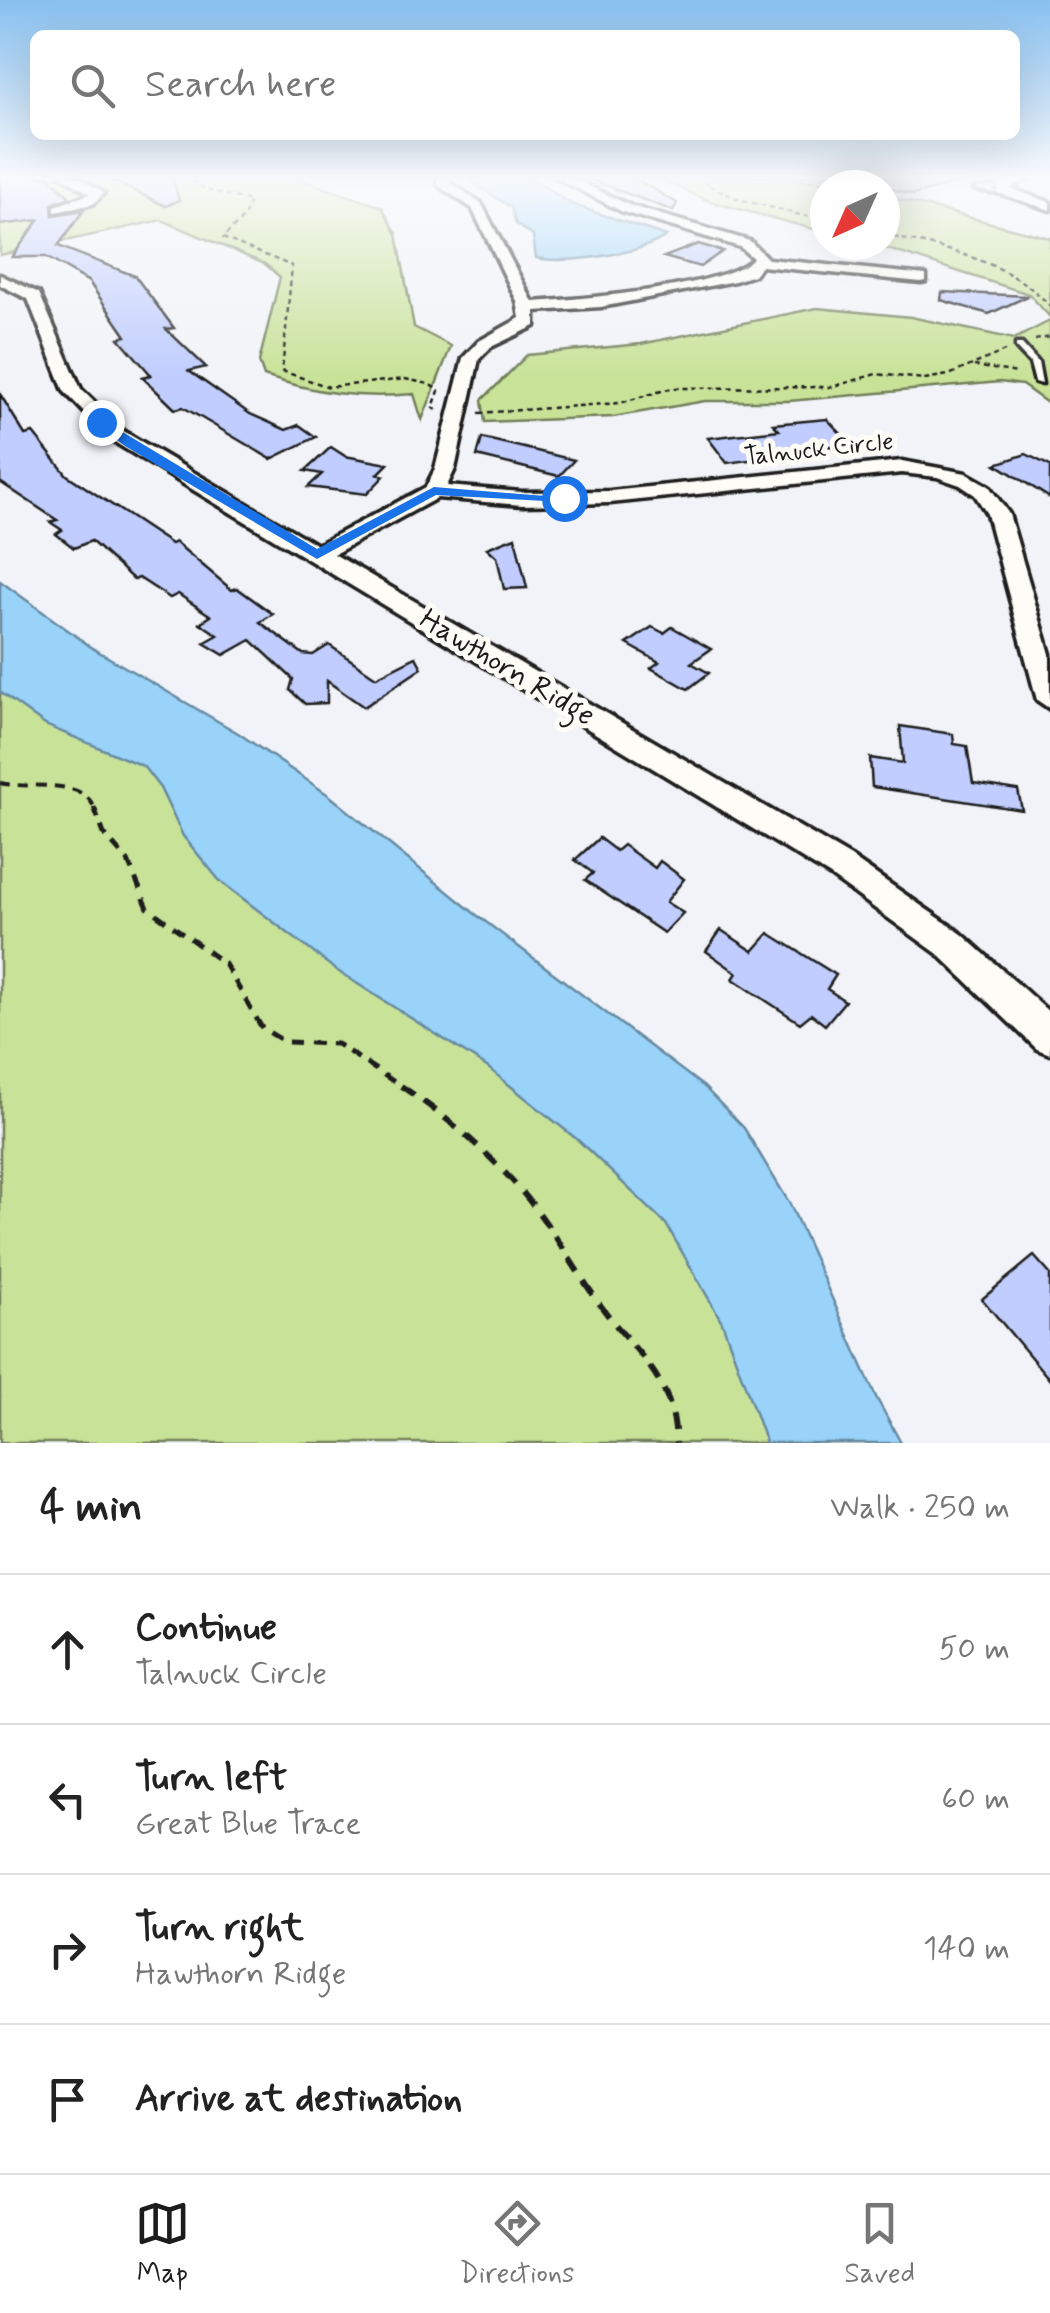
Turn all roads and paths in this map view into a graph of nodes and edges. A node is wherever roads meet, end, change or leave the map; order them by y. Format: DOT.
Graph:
graph roads {
  1 [pos="236,243"];
  2 [pos="494,243"];
  3 [pos="744,243"];
  4 [pos="914,243"];
  5 [pos="760,262"];
  6 [pos="920,278"];
  7 [pos="0,279"];
  8 [pos="1050,306"];
  9 [pos="527,313"];
  10 [pos="1050,337"];
  11 [pos="1019,346"];
  12 [pos="973,366"];
  13 [pos="1038,382"];
  14 [pos="457,413"];
  15 [pos="434,491"];
  16 [pos="317,554"];
  17 [pos="1050,700"];
  18 [pos="0,783"];
  19 [pos="1050,1037"];
  20 [pos="676,1443"];
  1 -- 14 [label="path"];
  2 -- 9 [label="street"];
  3 -- 5 [label="street"];
  4 -- 8 [label="path"];
  5 -- 6 [label="street"];
  5 -- 9 [label="street"];
  7 -- 16 [label="street, Hawthorn Ridge"];
  9 -- 14 [label="street"];
  10 -- 11 [label="path"];
  11 -- 12 [label="path"];
  11 -- 13 [label="lane"];
  12 -- 13 [label="path"];
  12 -- 14 [label="path"];
  14 -- 15 [label="street"];
  15 -- 16 [label="street"];
  15 -- 17 [label="street, Talnuck Circle"];
  16 -- 19 [label="street, Hawthorn Ridge"];
  18 -- 20 [label="path"];
}
